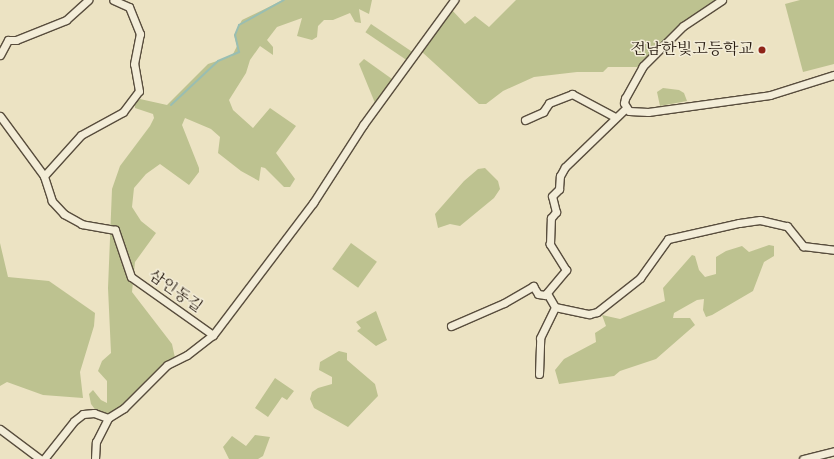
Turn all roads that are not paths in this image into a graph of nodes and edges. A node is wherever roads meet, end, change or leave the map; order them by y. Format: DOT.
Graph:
graph roads {
  1 [pos="88,0"];
  2 [pos="113,0"];
  3 [pos="454,0"];
  4 [pos="722,0"];
  5 [pos="128,3"];
  6 [pos="0,55"];
  7 [pos="834,75"];
  8 [pos="626,108"];
  9 [pos="0,116"];
  10 [pos="615,117"];
  11 [pos="525,120"];
  12 [pos="44,176"];
  13 [pos="834,250"];
  14 [pos="547,293"];
  15 [pos="555,307"];
  16 [pos="451,326"];
  17 [pos="213,335"];
  18 [pos="539,374"];
  19 [pos="108,418"];
  20 [pos="0,429"];
  21 [pos="834,451"];
  22 [pos="40,459"];
  23 [pos="44,459"];
  24 [pos="95,459"];
  25 [pos="803,459"];
  1 -- 6 [label="street"];
  2 -- 5 [label="street"];
  3 -- 17 [label="street"];
  4 -- 8 [label="street"];
  5 -- 12 [label="street"];
  7 -- 8 [label="street"];
  8 -- 10 [label="street"];
  9 -- 12 [label="street"];
  10 -- 11 [label="street"];
  10 -- 14 [label="street"];
  12 -- 17 [label="street, 삼인동길"];
  13 -- 15 [label="street"];
  14 -- 15 [label="street"];
  14 -- 16 [label="street"];
  15 -- 18 [label="street"];
  17 -- 19 [label="street"];
  19 -- 23 [label="street"];
  19 -- 24 [label="street"];
  20 -- 22 [label="street"];
  21 -- 25 [label="street"];
}
